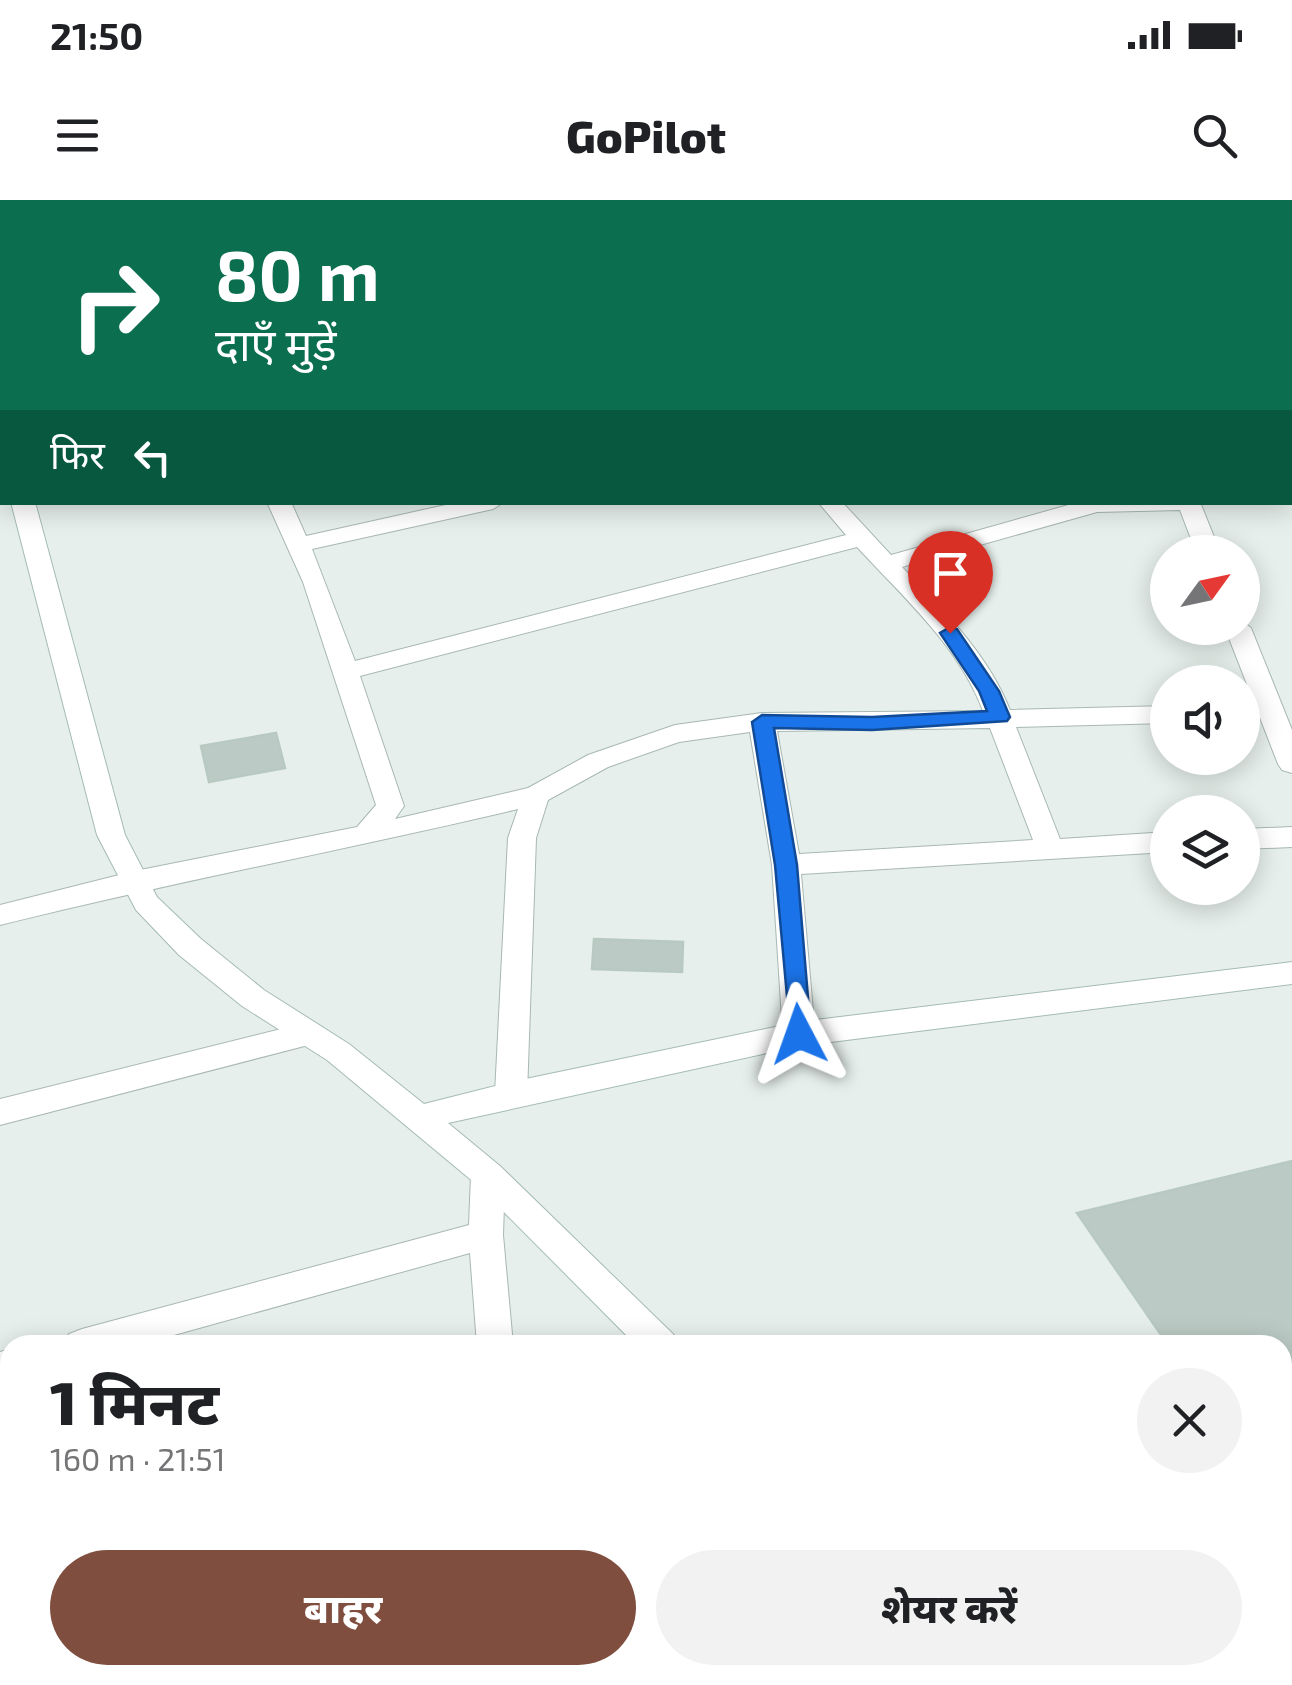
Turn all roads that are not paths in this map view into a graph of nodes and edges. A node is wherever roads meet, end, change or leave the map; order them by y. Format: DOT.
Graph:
graph roads {
  1 [pos="25,505"];
  2 [pos="280,505"];
  3 [pos="479,505"];
  4 [pos="832,505"];
  5 [pos="1096,505"];
  6 [pos="1190,505"];
  7 [pos="1201,535"];
  8 [pos="863,538"];
  9 [pos="298,545"];
  10 [pos="888,564"];
  11 [pos="1245,645"];
  12 [pos="344,672"];
  13 [pos="1260,711"];
  14 [pos="1271,711"];
  15 [pos="1150,714"];
  16 [pos="1000,717"];
  17 [pos="762,722"];
  18 [pos="1292,764"];
  19 [pos="536,794"];
  20 [pos="366,835"];
  21 [pos="1292,837"];
  22 [pos="1260,838"];
  23 [pos="1150,843"];
  24 [pos="1049,846"];
  25 [pos="786,865"];
  26 [pos="135,881"];
  27 [pos="0,915"];
  28 [pos="1292,973"];
  29 [pos="309,1034"];
  30 [pos="799,1034"];
  31 [pos="511,1094"];
  32 [pos="0,1112"];
  33 [pos="416,1120"];
  34 [pos="488,1175"];
  35 [pos="486,1235"];
  36 [pos="119,1335"];
  37 [pos="494,1335"];
  38 [pos="650,1335"];
  1 -- 26 [label="street"];
  2 -- 9 [label="street"];
  3 -- 9 [label="street"];
  4 -- 8 [label="street"];
  5 -- 10 [label="street"];
  6 -- 7 [label="street"];
  8 -- 10 [label="street"];
  8 -- 12 [label="street"];
  9 -- 12 [label="street"];
  10 -- 16 [label="street"];
  11 -- 14 [label="street"];
  12 -- 20 [label="street"];
  13 -- 14 [label="street"];
  14 -- 18 [label="street"];
  15 -- 16 [label="street"];
  16 -- 17 [label="street"];
  16 -- 24 [label="street"];
  17 -- 19 [label="street"];
  17 -- 25 [label="street"];
  19 -- 20 [label="street"];
  19 -- 31 [label="street"];
  20 -- 26 [label="street"];
  21 -- 22 [label="street"];
  23 -- 24 [label="street"];
  24 -- 25 [label="street"];
  25 -- 30 [label="street"];
  26 -- 27 [label="street"];
  26 -- 29 [label="street"];
  28 -- 30 [label="street"];
  29 -- 32 [label="street"];
  29 -- 33 [label="street"];
  30 -- 31 [label="street"];
  31 -- 33 [label="street"];
  33 -- 34 [label="street"];
  34 -- 35 [label="street"];
  34 -- 38 [label="street"];
  35 -- 36 [label="street"];
  35 -- 37 [label="street"];
}
